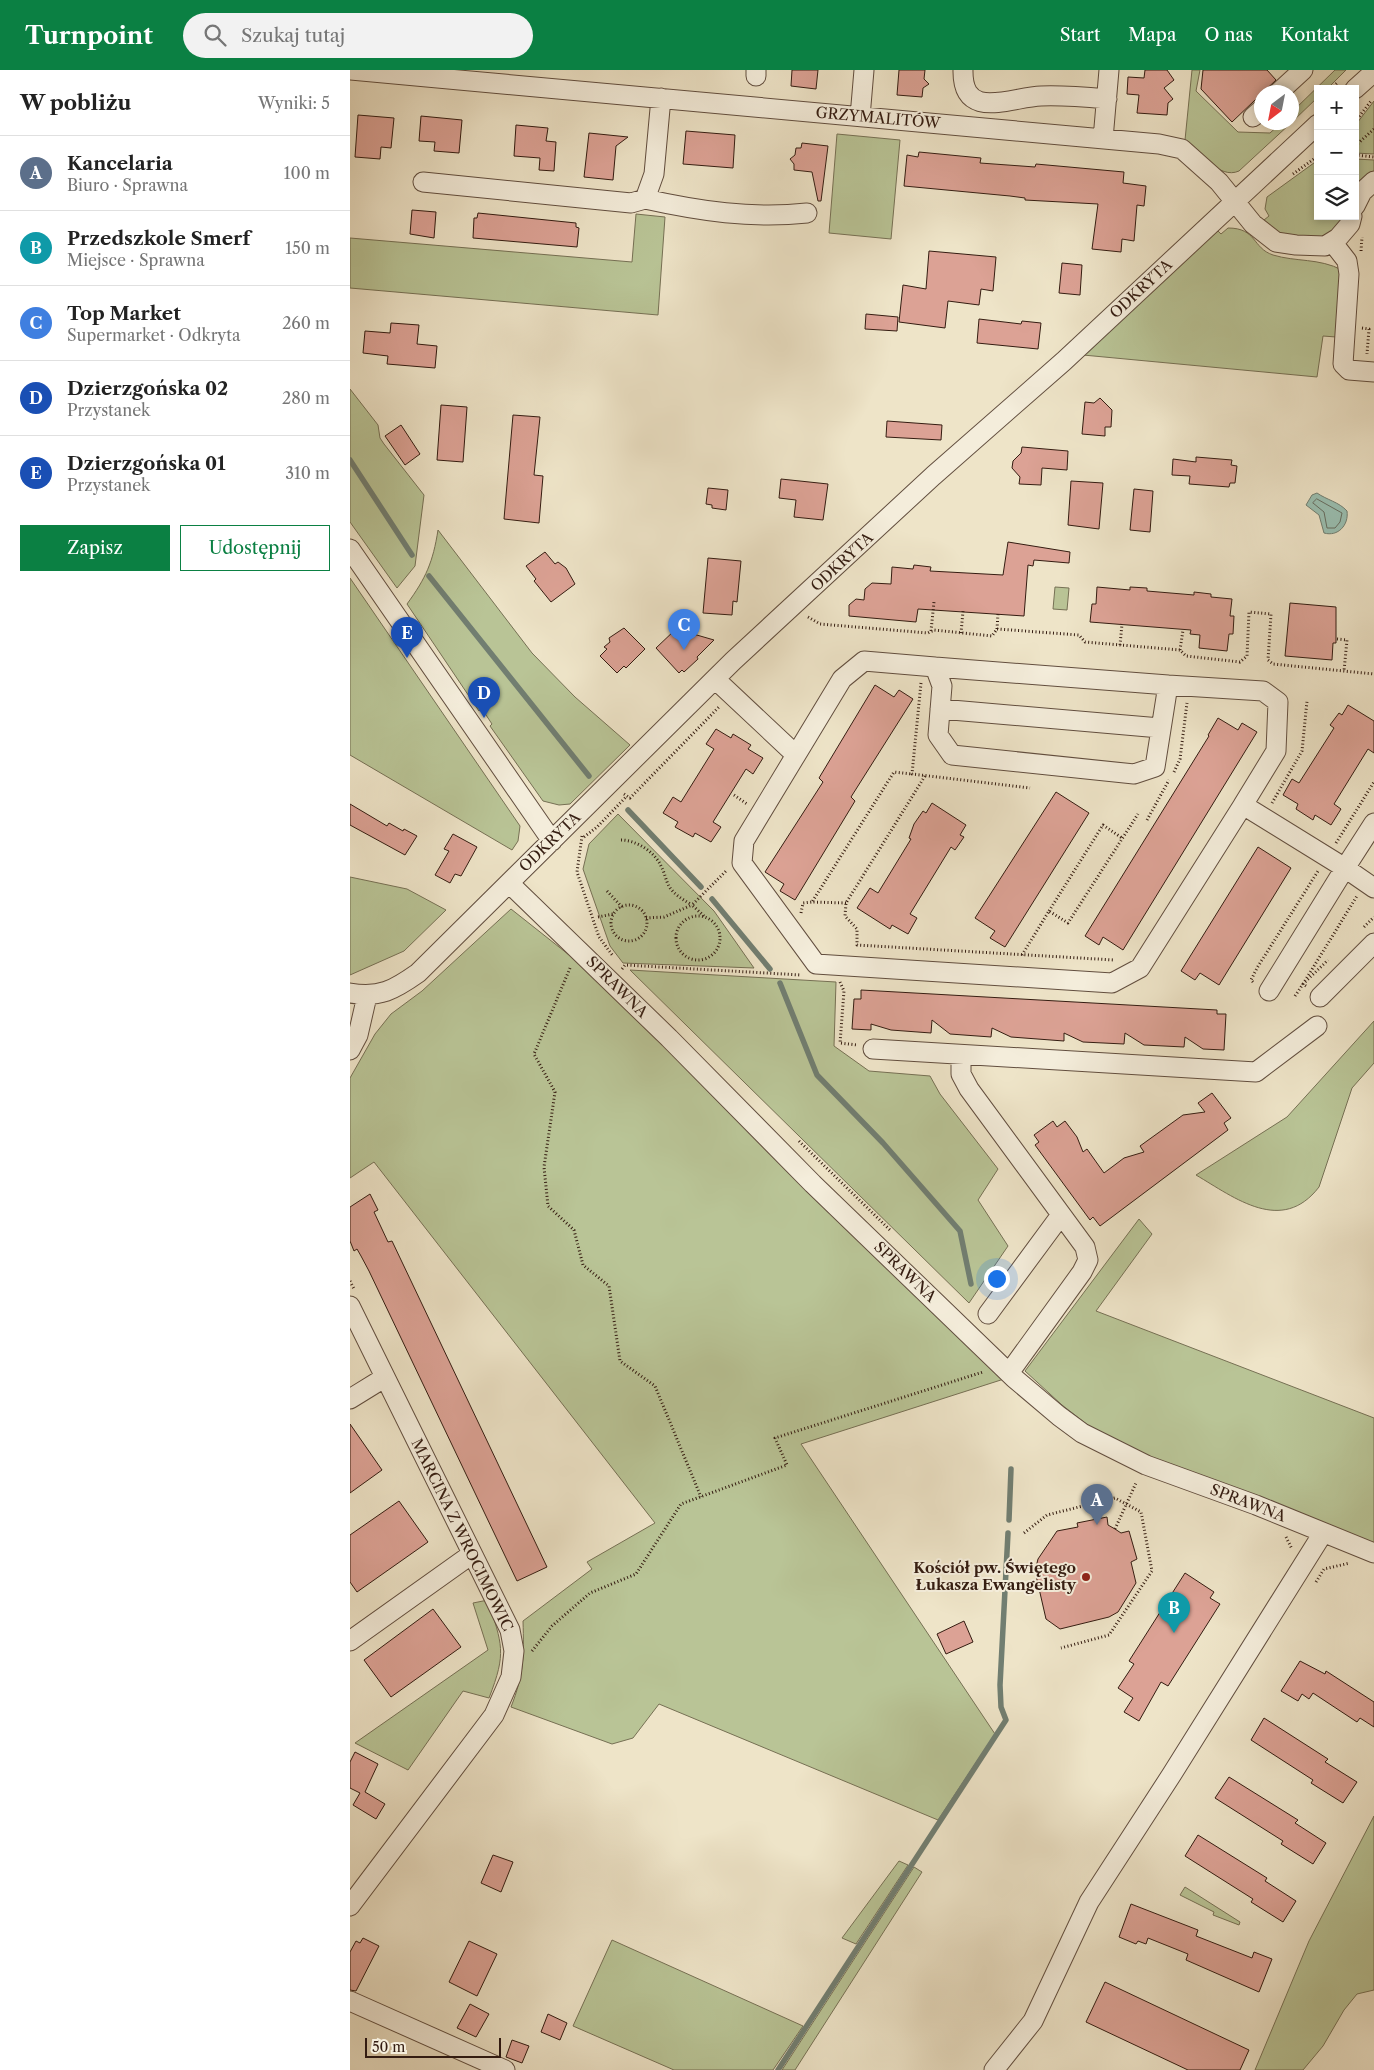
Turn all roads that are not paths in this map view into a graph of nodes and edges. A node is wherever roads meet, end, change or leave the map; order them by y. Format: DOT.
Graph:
graph roads {
  1 [pos="350,70"];
  2 [pos="864,70"];
  3 [pos="963,70"];
  4 [pos="1109,70"];
  5 [pos="1304,70"];
  6 [pos="1374,72"];
  7 [pos="1287,85"];
  8 [pos="1359,85"];
  9 [pos="661,98"];
  10 [pos="1107,99"];
  11 [pos="860,117"];
  12 [pos="1314,128"];
  13 [pos="1103,139"];
  14 [pos="1374,181"];
  15 [pos="423,182"];
  16 [pos="1359,198"];
  17 [pos="645,199"];
  18 [pos="1234,201"];
  19 [pos="807,212"];
  20 [pos="1351,220"];
  21 [pos="1333,243"];
  22 [pos="1374,372"];
  23 [pos="350,550"];
  24 [pos="929,670"];
  25 [pos="715,679"];
  26 [pos="1166,692"];
  27 [pos="940,709"];
  28 [pos="1160,728"];
  29 [pos="796,755"];
  30 [pos="1242,805"];
  31 [pos="1374,824"];
  32 [pos="552,841"];
  33 [pos="1342,873"];
  34 [pos="509,883"];
  35 [pos="1374,888"];
  36 [pos="1374,943"];
  37 [pos="1269,991"];
  38 [pos="359,995"];
  39 [pos="1320,997"];
  40 [pos="1317,1026"];
  41 [pos="872,1049"];
  42 [pos="350,1050"];
  43 [pos="961,1056"];
  44 [pos="1061,1215"];
  45 [pos="350,1306"];
  46 [pos="988,1314"];
  47 [pos="1006,1370"];
  48 [pos="384,1378"];
  49 [pos="350,1399"];
  50 [pos="1323,1533"];
  51 [pos="1374,1553"];
  52 [pos="472,1554"];
  53 [pos="350,1641"];
  54 [pos="350,1906"];
  55 [pos="350,2002"];
  56 [pos="505,2070"];
  57 [pos="994,2070"];
  1 -- 9 [label="street, GRZYMALITÓW"];
  2 -- 11 [label="street"];
  3 -- 10 [label="street"];
  4 -- 10 [label="street"];
  5 -- 7 [label="street"];
  6 -- 8 [label="street"];
  9 -- 11 [label="street, GRZYMALITÓW"];
  9 -- 17 [label="street"];
  10 -- 13 [label="street"];
  11 -- 13 [label="street, GRZYMALITÓW"];
  12 -- 18 [label="street, ODKRYTA"];
  13 -- 18 [label="street, GRZYMALITÓW"];
  14 -- 16 [label="street"];
  15 -- 17 [label="street"];
  17 -- 19 [label="street"];
  18 -- 21 [label="street, GRZYMALITÓW"];
  18 -- 25 [label="street, ODKRYTA"];
  20 -- 21 [label="street"];
  21 -- 22 [label="street"];
  23 -- 32 [label="street"];
  24 -- 26 [label="street"];
  24 -- 27 [label="street"];
  24 -- 29 [label="street"];
  25 -- 29 [label="street"];
  25 -- 32 [label="street, ODKRYTA"];
  26 -- 28 [label="street"];
  26 -- 30 [label="street"];
  27 -- 28 [label="street"];
  27 -- 28 [label="street"];
  29 -- 30 [label="street"];
  30 -- 33 [label="street"];
  31 -- 33 [label="street"];
  32 -- 34 [label="street, ODKRYTA"];
  33 -- 35 [label="street"];
  33 -- 37 [label="street"];
  34 -- 38 [label="street, ODKRYTA"];
  34 -- 47 [label="street, SPRAWNA"];
  36 -- 39 [label="street"];
  38 -- 42 [label="street"];
  40 -- 43 [label="street"];
  41 -- 43 [label="street"];
  43 -- 44 [label="street"];
  44 -- 46 [label="street"];
  44 -- 47 [label="street"];
  45 -- 48 [label="street, MARCINA Z WROCIMOWIC"];
  47 -- 50 [label="street, SPRAWNA"];
  48 -- 49 [label="street"];
  48 -- 52 [label="street, MARCINA Z WROCIMOWIC"];
  50 -- 51 [label="street, SPRAWNA"];
  50 -- 57 [label="street"];
  52 -- 53 [label="street"];
  52 -- 54 [label="street, MARCINA Z WROCIMOWIC"];
  55 -- 56 [label="street"];
}
